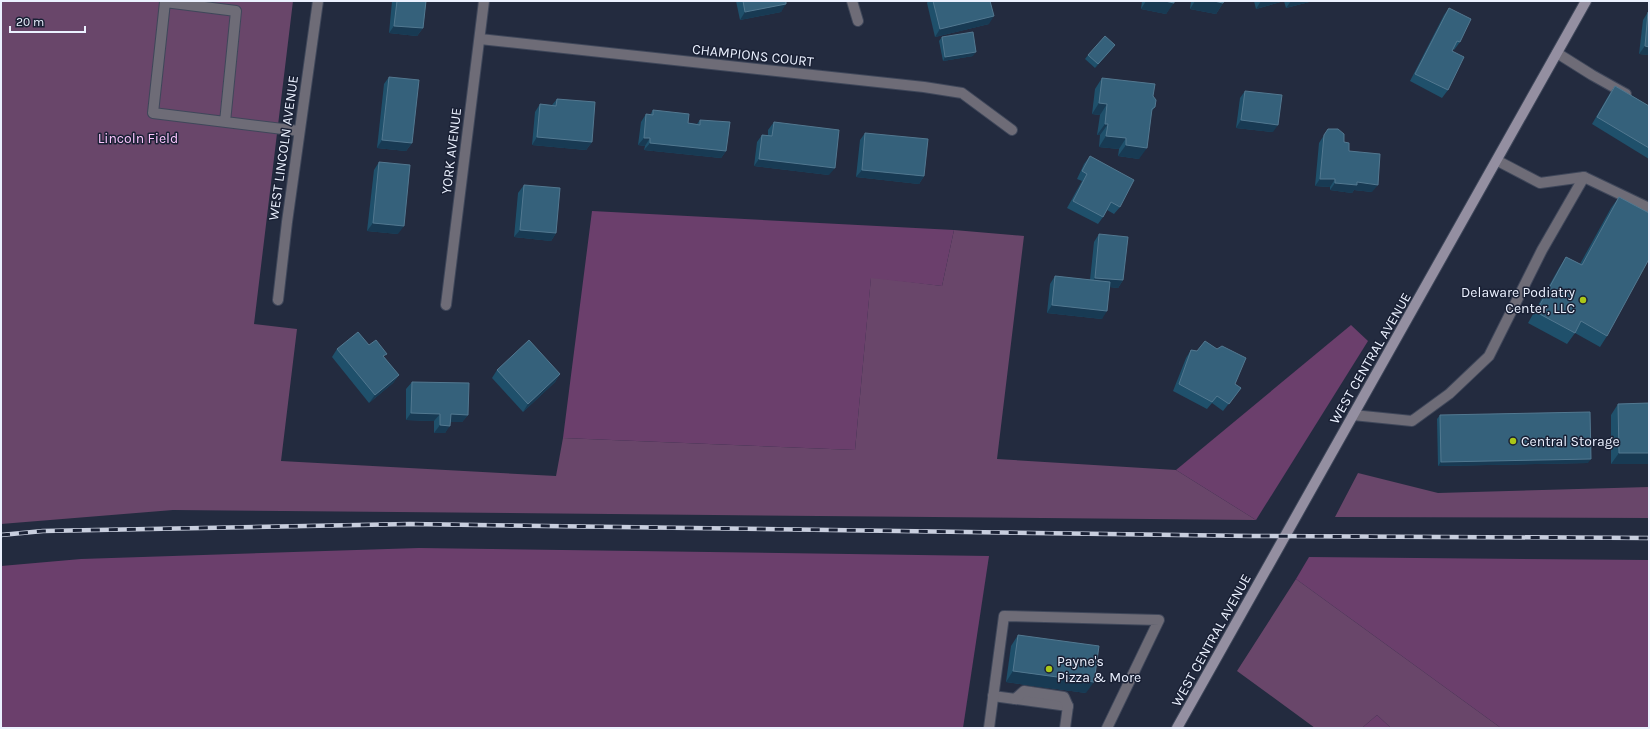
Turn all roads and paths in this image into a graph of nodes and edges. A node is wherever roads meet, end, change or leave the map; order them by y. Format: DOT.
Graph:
graph roads {
  1 [pos="318,1"];
  2 [pos="484,1"];
  3 [pos="852,1"];
  4 [pos="1586,1"];
  5 [pos="858,21"];
  6 [pos="480,39"];
  7 [pos="1557,53"];
  8 [pos="1632,97"];
  9 [pos="225,122"];
  10 [pos="1012,130"];
  11 [pos="299,131"];
  12 [pos="1498,161"];
  13 [pos="1584,177"];
  14 [pos="1649,208"];
  15 [pos="278,300"];
  16 [pos="446,305"];
  17 [pos="1353,415"];
  18 [pos="993,696"];
  19 [pos="989,728"];
  20 [pos="1065,728"];
  21 [pos="1107,728"];
  22 [pos="1177,728"];
  1 -- 11 [label="street, WEST LINCOLN AVENUE"];
  2 -- 6 [label="street, YORK AVENUE"];
  3 -- 5 [label="street"];
  4 -- 7 [label="main road, WEST CENTRAL AVENUE"];
  6 -- 10 [label="street, CHAMPIONS COURT"];
  6 -- 16 [label="street, YORK AVENUE"];
  7 -- 8 [label="street"];
  7 -- 12 [label="main road, WEST CENTRAL AVENUE"];
  9 -- 9 [label="street"];
  9 -- 11 [label="street"];
  11 -- 15 [label="street, WEST LINCOLN AVENUE"];
  12 -- 13 [label="street"];
  12 -- 17 [label="main road, WEST CENTRAL AVENUE"];
  13 -- 14 [label="street"];
  13 -- 17 [label="street"];
  17 -- 22 [label="main road, WEST CENTRAL AVENUE"];
  18 -- 19 [label="street"];
  18 -- 20 [label="street"];
  18 -- 21 [label="street"];
}
